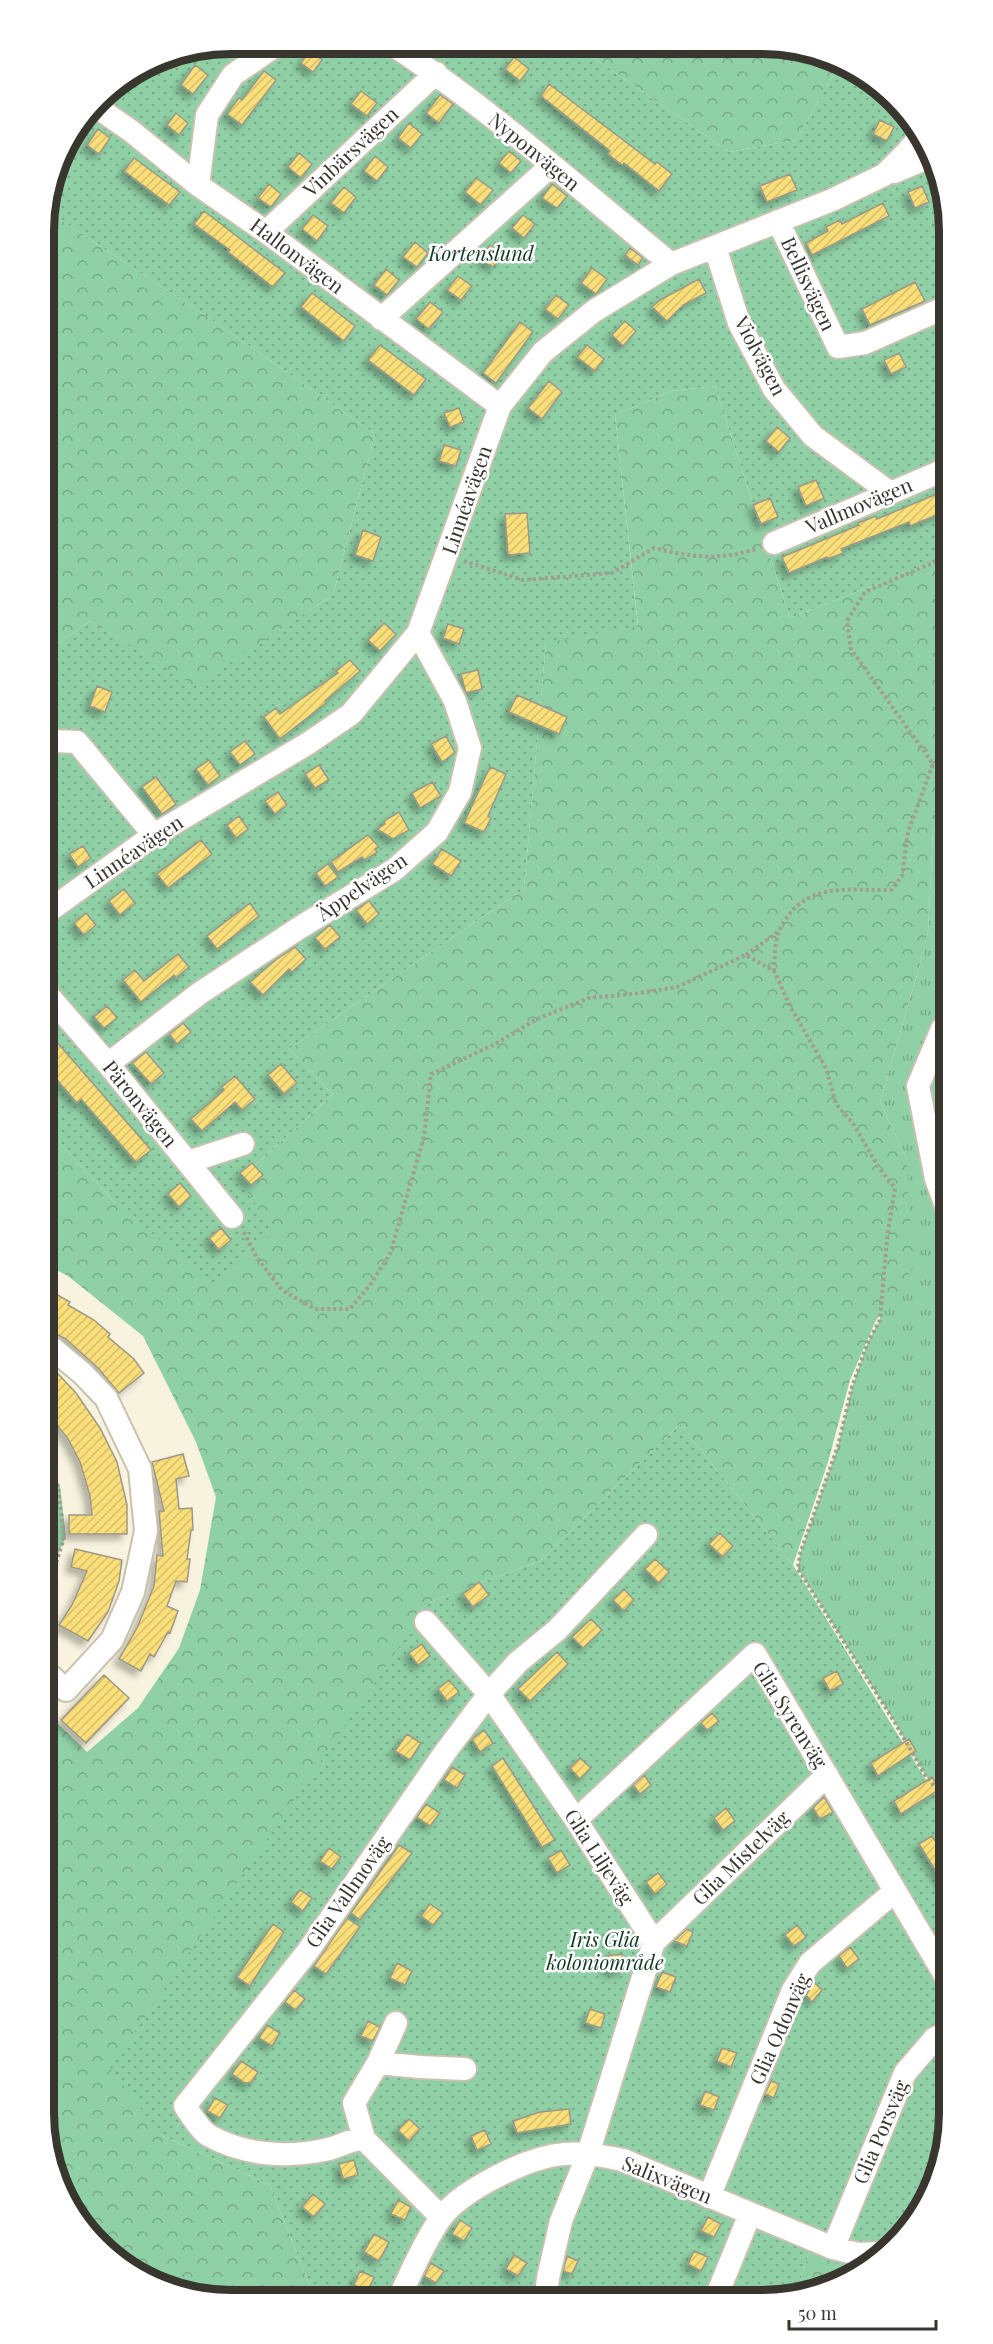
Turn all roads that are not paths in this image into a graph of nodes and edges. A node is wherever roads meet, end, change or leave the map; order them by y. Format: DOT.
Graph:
graph roads {
  1 [pos="263,54"];
  2 [pos="407,54"];
  3 [pos="436,73"];
  4 [pos="102,111"];
  5 [pos="915,142"];
  6 [pos="924,159"];
  7 [pos="552,165"];
  8 [pos="884,176"];
  9 [pos="198,185"];
  10 [pos="778,221"];
  11 [pos="266,232"];
  12 [pos="715,247"];
  13 [pos="671,264"];
  14 [pos="939,310"];
  15 [pos="381,319"];
  16 [pos="500,406"];
  17 [pos="939,472"];
  18 [pos="889,492"];
  19 [pos="774,543"];
  20 [pos="418,633"];
  21 [pos="54,741"];
  22 [pos="154,835"];
  23 [pos="54,907"];
  24 [pos="54,1002"];
  25 [pos="939,1036"];
  26 [pos="108,1064"];
  27 [pos="243,1144"];
  28 [pos="188,1162"];
  29 [pos="939,1187"];
  30 [pos="232,1217"];
  31 [pos="54,1350"];
  32 [pos="646,1535"];
  33 [pos="426,1622"];
  34 [pos="54,1679"];
  35 [pos="489,1694"];
  36 [pos="827,1775"];
  37 [pos="576,1820"];
  38 [pos="894,1892"];
  39 [pos="654,1942"];
  40 [pos="939,1966"];
  41 [pos="396,2023"];
  42 [pos="939,2038"];
  43 [pos="378,2063"];
  44 [pos="465,2069"];
  45 [pos="364,2139"];
  46 [pos="588,2154"];
  47 [pos="709,2197"];
  48 [pos="750,2214"];
  49 [pos="441,2217"];
  50 [pos="833,2248"];
  51 [pos="869,2254"];
  52 [pos="403,2290"];
  53 [pos="547,2290"];
  54 [pos="719,2290"];
  1 -- 9 [label="street"];
  2 -- 3 [label="street, Nyponvägen"];
  3 -- 7 [label="street, Nyponvägen"];
  3 -- 11 [label="street, Vinbärsvägen"];
  4 -- 9 [label="street, Hallonvägen"];
  5 -- 8 [label="street, Linnéavägen"];
  6 -- 8 [label="street"];
  7 -- 13 [label="street, Nyponvägen"];
  7 -- 15 [label="street"];
  8 -- 10 [label="street, Linnéavägen"];
  9 -- 11 [label="street, Hallonvägen"];
  10 -- 12 [label="street, Linnéavägen"];
  10 -- 14 [label="street, Bellisvägen"];
  11 -- 15 [label="street, Hallonvägen"];
  12 -- 13 [label="street, Linnéavägen"];
  12 -- 18 [label="street, Violvägen"];
  13 -- 16 [label="street, Linnéavägen"];
  15 -- 16 [label="street, Hallonvägen"];
  16 -- 20 [label="street, Linnéavägen"];
  17 -- 18 [label="street, Vallmovägen"];
  18 -- 19 [label="street, Vallmovägen"];
  20 -- 22 [label="street, Linnéavägen"];
  20 -- 26 [label="street, Äppelvägen"];
  21 -- 22 [label="street"];
  22 -- 23 [label="street, Linnéavägen"];
  24 -- 26 [label="street, Päronvägen"];
  25 -- 29 [label="street"];
  26 -- 28 [label="street, Päronvägen"];
  27 -- 28 [label="street"];
  28 -- 30 [label="street, Päronvägen"];
  31 -- 34 [label="street"];
  32 -- 35 [label="street, Glia Vallmoväg"];
  33 -- 35 [label="street, Glia Liljeväg"];
  35 -- 37 [label="street, Glia Liljeväg"];
  35 -- 45 [label="street, Glia Vallmoväg"];
  36 -- 37 [label="street, Glia Syrenväg"];
  36 -- 38 [label="street, Glia Syrenväg"];
  36 -- 39 [label="street, Glia Mistelväg"];
  37 -- 39 [label="street, Glia Liljeväg"];
  38 -- 40 [label="street, Glia Syrenväg"];
  38 -- 47 [label="street, Glia Odonväg"];
  39 -- 46 [label="street"];
  41 -- 43 [label="street"];
  42 -- 50 [label="street, Glia Porsväg"];
  43 -- 44 [label="street"];
  43 -- 45 [label="street"];
  45 -- 49 [label="street"];
  46 -- 47 [label="street, Salixvägen"];
  46 -- 49 [label="street, Salixvägen"];
  46 -- 53 [label="street"];
  47 -- 48 [label="street, Salixvägen"];
  48 -- 50 [label="street, Salixvägen"];
  48 -- 54 [label="street"];
  49 -- 52 [label="street, Salixvägen"];
  50 -- 51 [label="street, Salixvägen"];
}
